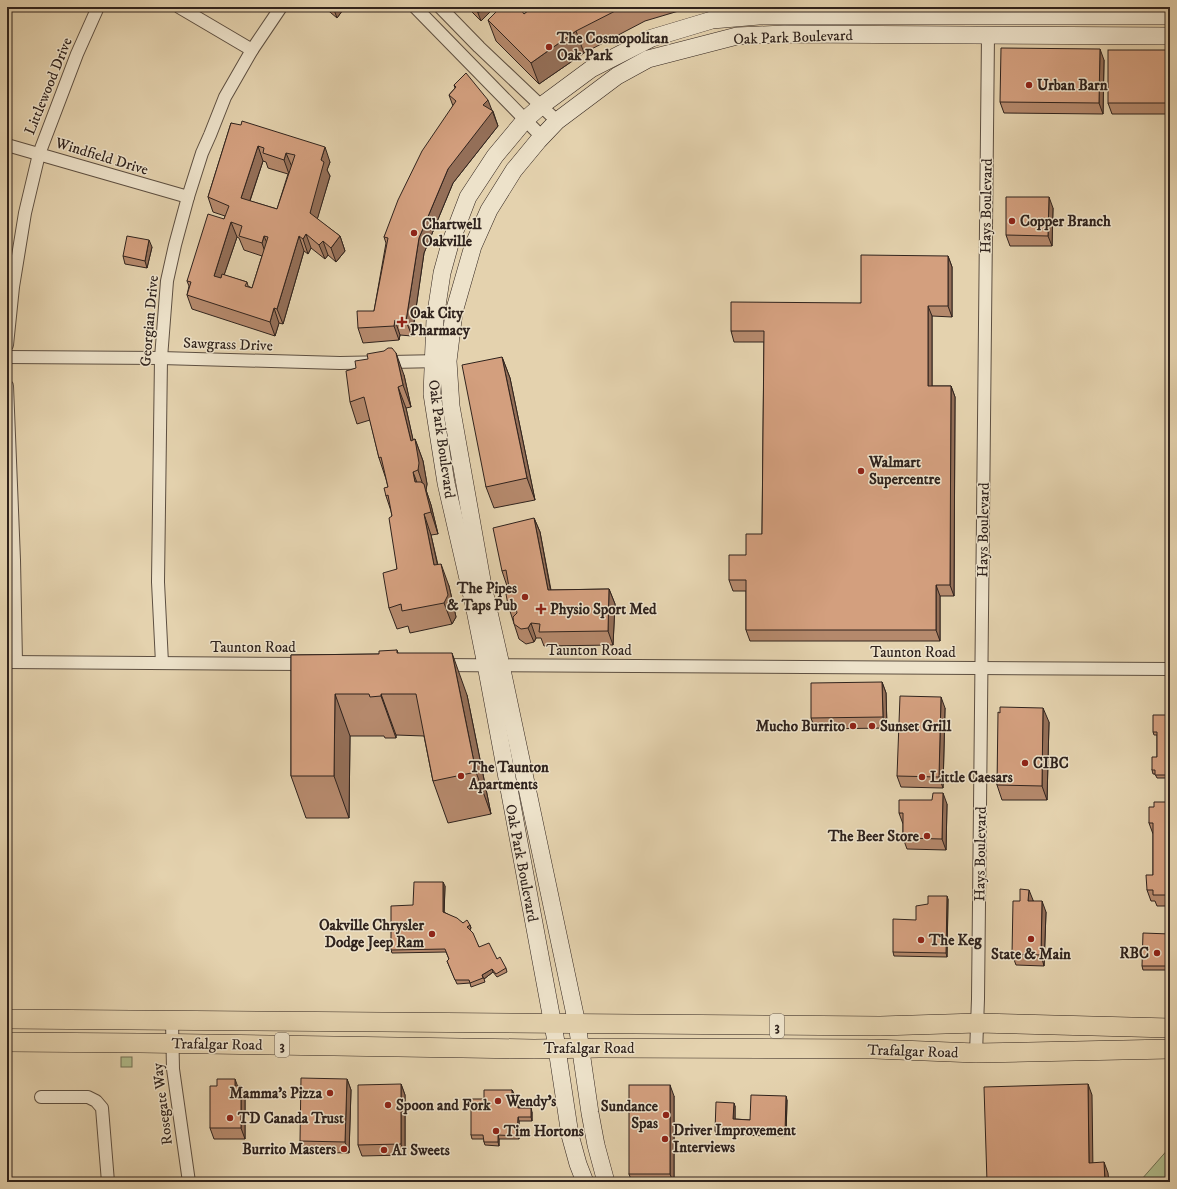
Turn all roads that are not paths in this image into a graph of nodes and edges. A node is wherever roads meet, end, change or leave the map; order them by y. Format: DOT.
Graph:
graph roads {
  1 [pos="98,7"];
  2 [pos="178,7"];
  3 [pos="281,7"];
  4 [pos="415,7"];
  5 [pos="440,7"];
  6 [pos="988,11"];
  7 [pos="737,12"];
  8 [pos="1170,16"];
  9 [pos="988,35"];
  10 [pos="737,36"];
  11 [pos="1170,36"];
  12 [pos="252,50"];
  13 [pos="541,106"];
  14 [pos="525,120"];
  15 [pos="557,121"];
  16 [pos="542,137"];
  17 [pos="7,145"];
  18 [pos="39,154"];
  19 [pos="188,197"];
  20 [pos="7,345"];
  21 [pos="7,358"];
  22 [pos="161,358"];
  23 [pos="440,361"];
  24 [pos="7,386"];
  25 [pos="11,662"];
  26 [pos="162,663"];
  27 [pos="317,664"];
  28 [pos="426,664"];
  29 [pos="493,665"];
  30 [pos="982,668"];
  31 [pos="1170,669"];
  32 [pos="7,1019"];
  33 [pos="172,1021"];
  34 [pos="978,1023"];
  35 [pos="1170,1028"];
  36 [pos="555,1036"];
  37 [pos="578,1036"];
  38 [pos="7,1042"];
  39 [pos="172,1043"];
  40 [pos="1170,1049"];
  41 [pos="976,1053"];
  42 [pos="41,1097"];
  43 [pos="108,1182"];
  44 [pos="189,1182"];
  45 [pos="585,1182"];
  46 [pos="606,1182"];
  1 -- 18 [label="street, Littlewood Drive"];
  2 -- 12 [label="street"];
  3 -- 12 [label="street, Georgian Drive"];
  4 -- 14 [label="street"];
  5 -- 13 [label="street"];
  6 -- 7 [label="street, Oak Park Boulevard"];
  6 -- 8 [label="street, Oak Park Boulevard"];
  6 -- 9 [label="street, Hays Boulevard"];
  7 -- 10 [label="street"];
  7 -- 13 [label="street, Oak Park Boulevard"];
  9 -- 10 [label="street, Oak Park Boulevard"];
  9 -- 11 [label="street, Oak Park Boulevard"];
  9 -- 30 [label="street, Hays Boulevard"];
  10 -- 15 [label="street, Oak Park Boulevard"];
  12 -- 19 [label="street, Georgian Drive"];
  13 -- 14 [label="street, Oak Park Boulevard"];
  13 -- 15 [label="street"];
  14 -- 16 [label="street"];
  14 -- 23 [label="street, Oak Park Boulevard"];
  15 -- 16 [label="street, Oak Park Boulevard"];
  16 -- 23 [label="street, Oak Park Boulevard"];
  17 -- 18 [label="street, Windfield Drive"];
  18 -- 19 [label="street, Windfield Drive"];
  18 -- 20 [label="street, Littlewood Drive"];
  19 -- 22 [label="street, Georgian Drive"];
  21 -- 22 [label="street, Sawgrass Drive"];
  22 -- 23 [label="street, Sawgrass Drive"];
  22 -- 26 [label="street, Georgian Drive"];
  23 -- 29 [label="street, Oak Park Boulevard"];
  24 -- 25 [label="street"];
  25 -- 26 [label="street, Taunton Road"];
  26 -- 27 [label="street, Taunton Road"];
  28 -- 29 [label="street, Taunton Road"];
  29 -- 30 [label="street, Taunton Road"];
  29 -- 36 [label="street, Oak Park Boulevard"];
  29 -- 37 [label="street, Oak Park Boulevard"];
  30 -- 31 [label="street, Taunton Road"];
  30 -- 34 [label="street, Hays Boulevard"];
  32 -- 33 [label="main road, Trafalgar Road / 3"];
  33 -- 36 [label="main road, Trafalgar Road / 3"];
  33 -- 39 [label="street, Rosegate Way"];
  34 -- 35 [label="main road, Trafalgar Road / 3"];
  34 -- 37 [label="main road, Trafalgar Road / 3"];
  34 -- 41 [label="street, Hays Boulevard"];
  36 -- 37 [label="main road, Trafalgar Road / 3"];
  36 -- 39 [label="main road, Trafalgar Road / 3"];
  36 -- 45 [label="street, Oak Park Boulevard"];
  37 -- 41 [label="main road, Trafalgar Road / 3"];
  37 -- 46 [label="street, Oak Park Boulevard"];
  38 -- 39 [label="main road, Trafalgar Road / 3"];
  39 -- 44 [label="street, Rosegate Way"];
  40 -- 41 [label="main road, Trafalgar Road / 3"];
  42 -- 43 [label="street"];
}
